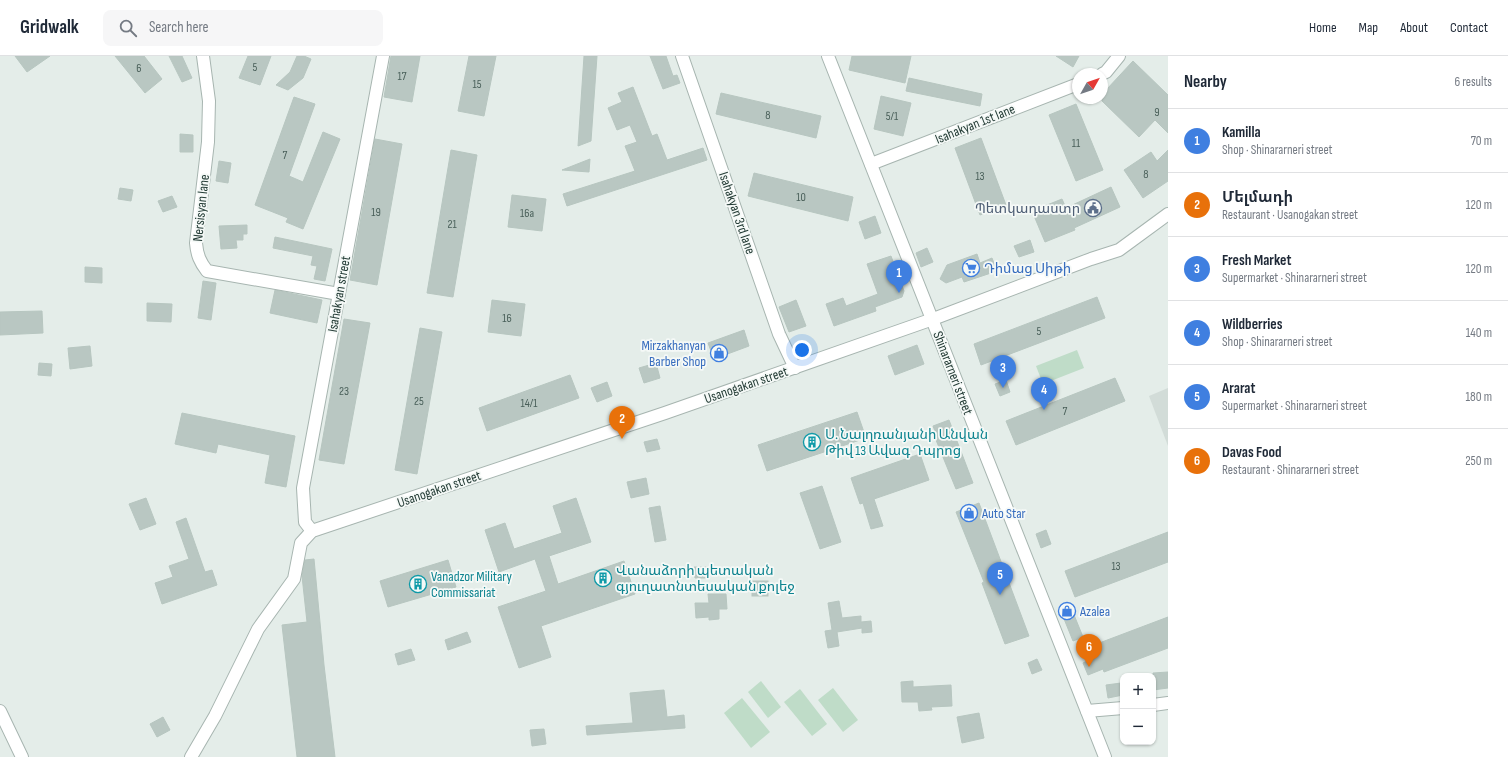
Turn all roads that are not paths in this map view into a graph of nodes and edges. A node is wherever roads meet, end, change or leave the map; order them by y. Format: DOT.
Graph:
graph roads {
  1 [pos="203,56"];
  2 [pos="383,56"];
  3 [pos="682,56"];
  4 [pos="828,56"];
  5 [pos="1119,56"];
  6 [pos="1108,70"];
  7 [pos="1072,86"];
  8 [pos="871,164"];
  9 [pos="1168,214"];
  10 [pos="339,294"];
  11 [pos="933,320"];
  12 [pos="795,368"];
  13 [pos="312,531"];
  14 [pos="1168,703"];
  15 [pos="1156,705"];
  16 [pos="1120,708"];
  17 [pos="0,711"];
  18 [pos="1087,711"];
  19 [pos="22,757"];
  20 [pos="191,757"];
  21 [pos="1105,757"];
  1 -- 10 [label="street, Nersisyan lane"];
  2 -- 10 [label="street, Isahakyan street"];
  3 -- 12 [label="street, Isahakyan 3rd lane"];
  4 -- 8 [label="street, Shinararneri street"];
  5 -- 6 [label="street"];
  7 -- 8 [label="street, Isahakyan 1st lane"];
  8 -- 11 [label="street, Shinararneri street"];
  9 -- 11 [label="street, Usanogakan street"];
  10 -- 13 [label="street, Isahakyan street"];
  11 -- 12 [label="street, Usanogakan street"];
  11 -- 18 [label="street, Shinararneri street"];
  12 -- 13 [label="street, Usanogakan street"];
  13 -- 20 [label="street"];
  14 -- 15 [label="street"];
  16 -- 18 [label="street"];
  17 -- 19 [label="street"];
  18 -- 21 [label="street, Shinararneri street"];
}
